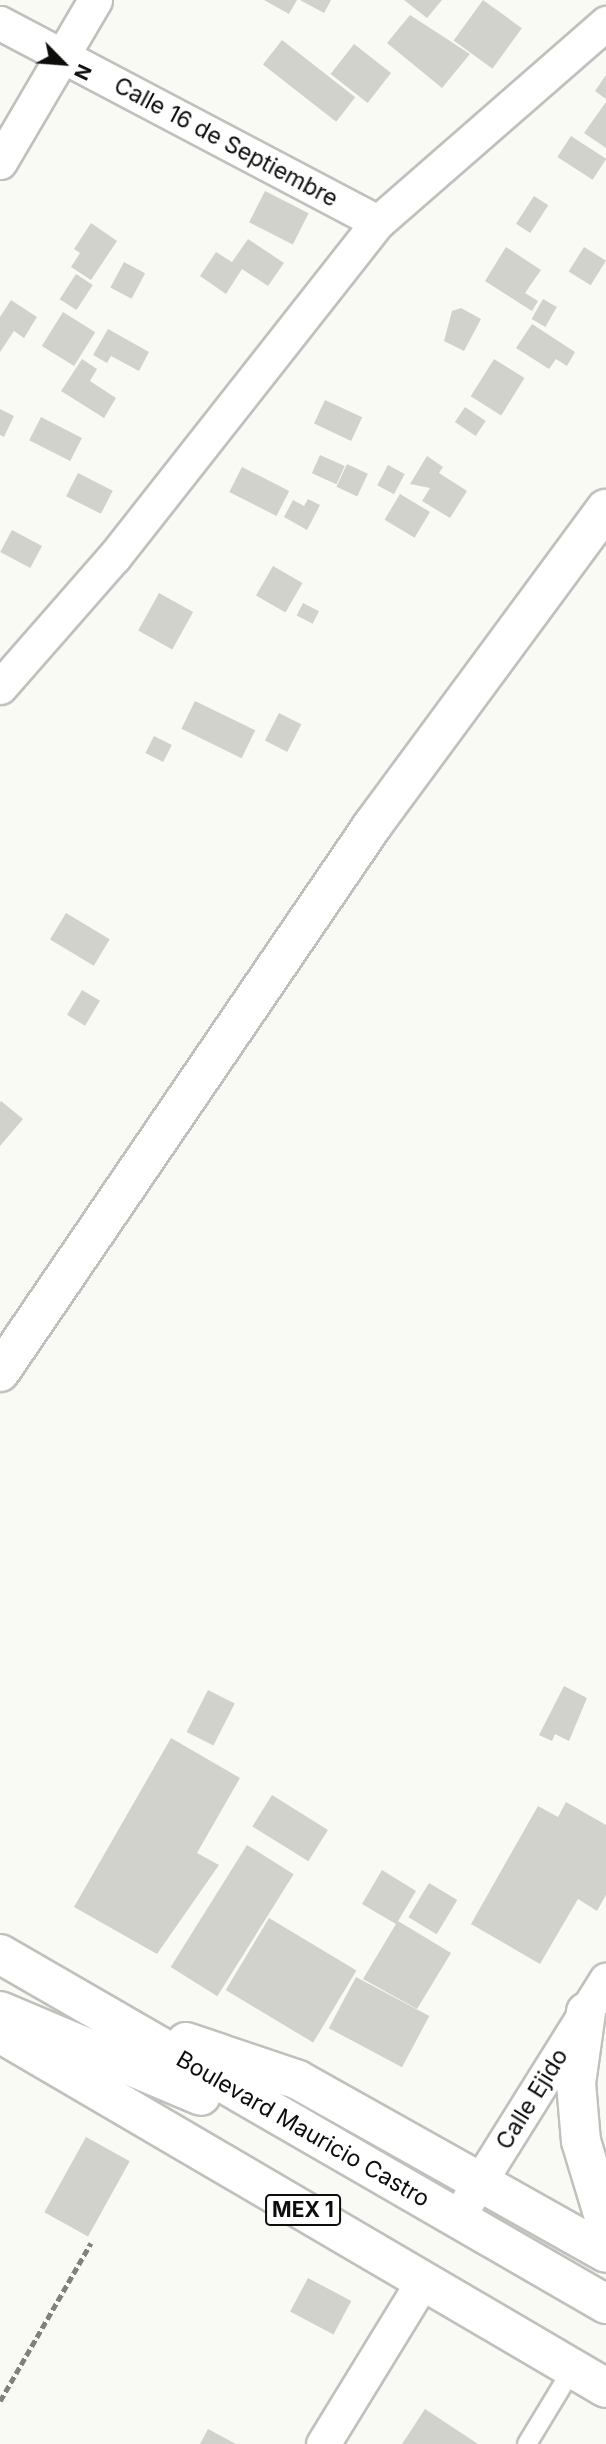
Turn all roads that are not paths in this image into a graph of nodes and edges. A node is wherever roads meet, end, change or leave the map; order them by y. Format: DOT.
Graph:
graph roads {
  1 [pos="94,0"];
  2 [pos="0,23"];
  3 [pos="606,23"];
  4 [pos="63,56"];
  5 [pos="0,162"];
  6 [pos="378,222"];
  7 [pos="606,509"];
  8 [pos="0,687"];
  9 [pos="0,1371"];
  10 [pos="0,1954"];
  11 [pos="606,1980"];
  12 [pos="0,2011"];
  13 [pos="586,2012"];
  14 [pos="102,2013"];
  15 [pos="0,2033"];
  16 [pos="481,2180"];
  17 [pos="457,2218"];
  18 [pos="606,2224"];
  19 [pos="606,2253"];
  20 [pos="423,2281"];
  21 [pos="606,2304"];
  22 [pos="606,2331"];
  23 [pos="573,2368"];
  24 [pos="606,2388"];
  25 [pos="323,2444"];
  26 [pos="527,2444"];
  1 -- 4 [label="street"];
  2 -- 4 [label="street, Calle 16 de Septiembre"];
  3 -- 6 [label="street"];
  4 -- 5 [label="street"];
  4 -- 6 [label="street, Calle 16 de Septiembre"];
  6 -- 8 [label="street"];
  7 -- 9 [label="main road"];
  10 -- 14 [label="main road, Boulevard Mauricio Castro"];
  11 -- 13 [label="street, Calle Ejido"];
  12 -- 22 [label="main road"];
  13 -- 16 [label="street, Calle Ejido"];
  13 -- 18 [label="main road"];
  14 -- 16 [label="main road"];
  14 -- 17 [label="main road, Boulevard Mauricio Castro"];
  15 -- 20 [label="main road, MEX 1"];
  16 -- 17 [label="street, Calle Ejido"];
  16 -- 19 [label="main road"];
  17 -- 21 [label="main road, Boulevard Mauricio Castro"];
  20 -- 23 [label="main road, MEX 1"];
  20 -- 25 [label="street"];
  23 -- 24 [label="main road, MEX 1"];
  23 -- 26 [label="lane"];
}
